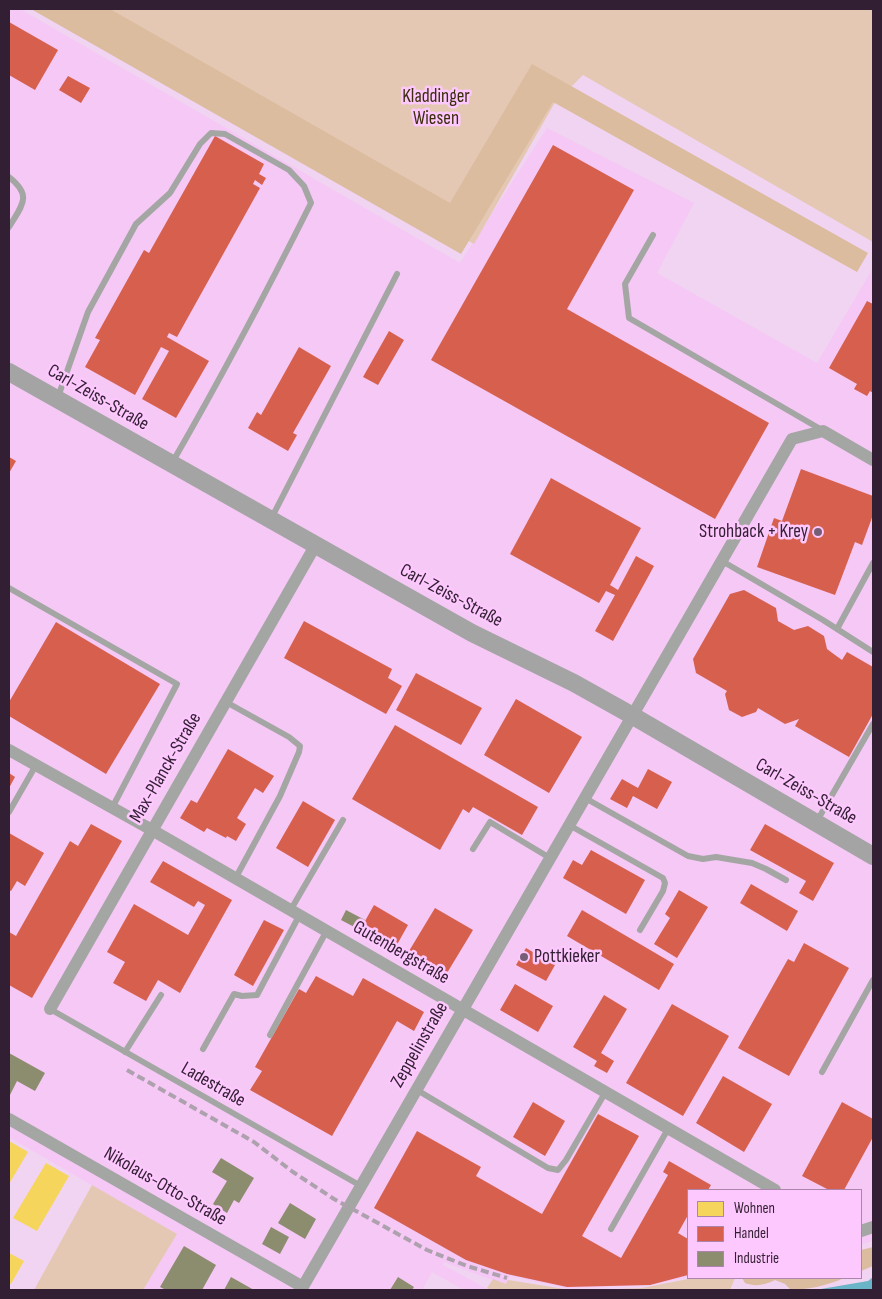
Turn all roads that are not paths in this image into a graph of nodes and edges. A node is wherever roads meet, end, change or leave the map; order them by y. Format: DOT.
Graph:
graph roads {
  1 [pos="9,177"];
  2 [pos="9,227"];
  3 [pos="653,235"];
  4 [pos="397,274"];
  5 [pos="9,372"];
  6 [pos="58,399"];
  7 [pos="823,431"];
  8 [pos="873,460"];
  9 [pos="171,464"];
  10 [pos="270,520"];
  11 [pos="315,546"];
  12 [pos="722,561"];
  13 [pos="873,563"];
  14 [pos="9,588"];
  15 [pos="837,629"];
  16 [pos="873,652"];
  17 [pos="226,702"];
  18 [pos="633,716"];
  19 [pos="873,724"];
  20 [pos="9,750"];
  21 [pos="36,765"];
  22 [pos="585,798"];
  23 [pos="112,808"];
  24 [pos="9,812"];
  25 [pos="343,820"];
  26 [pos="816,822"];
  27 [pos="569,825"];
  28 [pos="152,830"];
  29 [pos="472,849"];
  30 [pos="870,852"];
  31 [pos="550,858"];
  32 [pos="235,879"];
  33 [pos="786,880"];
  34 [pos="294,913"];
  35 [pos="640,930"];
  36 [pos="326,932"];
  37 [pos="873,980"];
  38 [pos="161,995"];
  39 [pos="50,1010"];
  40 [pos="462,1010"];
  41 [pos="270,1035"];
  42 [pos="203,1049"];
  43 [pos="125,1052"];
  44 [pos="822,1072"];
  45 [pos="417,1090"];
  46 [pos="605,1093"];
  47 [pos="9,1119"];
  48 [pos="668,1128"];
  49 [pos="361,1186"];
  50 [pos="773,1189"];
  51 [pos="611,1229"];
  52 [pos="302,1288"];
  1 -- 2 [label="lane"];
  3 -- 7 [label="lane"];
  4 -- 10 [label="lane"];
  5 -- 6 [label="main road, Carl-Zeiss-Straße"];
  6 -- 9 [label="main road, Carl-Zeiss-Straße"];
  6 -- 9 [label="lane"];
  7 -- 8 [label="street"];
  7 -- 12 [label="street, Zeppelinstraße"];
  9 -- 10 [label="main road, Carl-Zeiss-Straße"];
  10 -- 11 [label="main road, Carl-Zeiss-Straße"];
  11 -- 17 [label="street, Max-Planck-Straße"];
  11 -- 18 [label="main road, Carl-Zeiss-Straße"];
  12 -- 15 [label="lane"];
  12 -- 18 [label="street, Zeppelinstraße"];
  13 -- 15 [label="lane"];
  14 -- 23 [label="lane"];
  15 -- 16 [label="lane"];
  17 -- 28 [label="street, Max-Planck-Straße"];
  17 -- 32 [label="lane"];
  18 -- 22 [label="street, Zeppelinstraße"];
  18 -- 26 [label="main road, Carl-Zeiss-Straße"];
  19 -- 26 [label="lane"];
  20 -- 21 [label="street, Gutenbergstraße"];
  21 -- 23 [label="street, Gutenbergstraße"];
  21 -- 24 [label="lane"];
  22 -- 27 [label="street, Zeppelinstraße"];
  22 -- 33 [label="lane"];
  23 -- 28 [label="street, Gutenbergstraße"];
  25 -- 34 [label="lane"];
  26 -- 30 [label="main road, Carl-Zeiss-Straße"];
  27 -- 31 [label="street, Zeppelinstraße"];
  27 -- 35 [label="lane"];
  28 -- 32 [label="street, Gutenbergstraße"];
  28 -- 39 [label="street, Max-Planck-Straße"];
  29 -- 31 [label="lane"];
  31 -- 40 [label="street, Zeppelinstraße"];
  32 -- 34 [label="street, Gutenbergstraße"];
  34 -- 36 [label="street, Gutenbergstraße"];
  34 -- 42 [label="lane"];
  36 -- 40 [label="street, Gutenbergstraße"];
  36 -- 41 [label="lane"];
  37 -- 44 [label="lane"];
  38 -- 43 [label="lane"];
  39 -- 43 [label="lane, Ladestraße"];
  40 -- 45 [label="street, Zeppelinstraße"];
  40 -- 46 [label="street, Gutenbergstraße"];
  43 -- 49 [label="lane, Ladestraße"];
  45 -- 46 [label="lane"];
  45 -- 49 [label="street, Zeppelinstraße"];
  46 -- 48 [label="street, Gutenbergstraße"];
  47 -- 52 [label="street, Nikolaus-Otto-Straße"];
  48 -- 50 [label="street, Gutenbergstraße"];
  48 -- 51 [label="lane"];
  49 -- 52 [label="street, Zeppelinstraße"];
}
